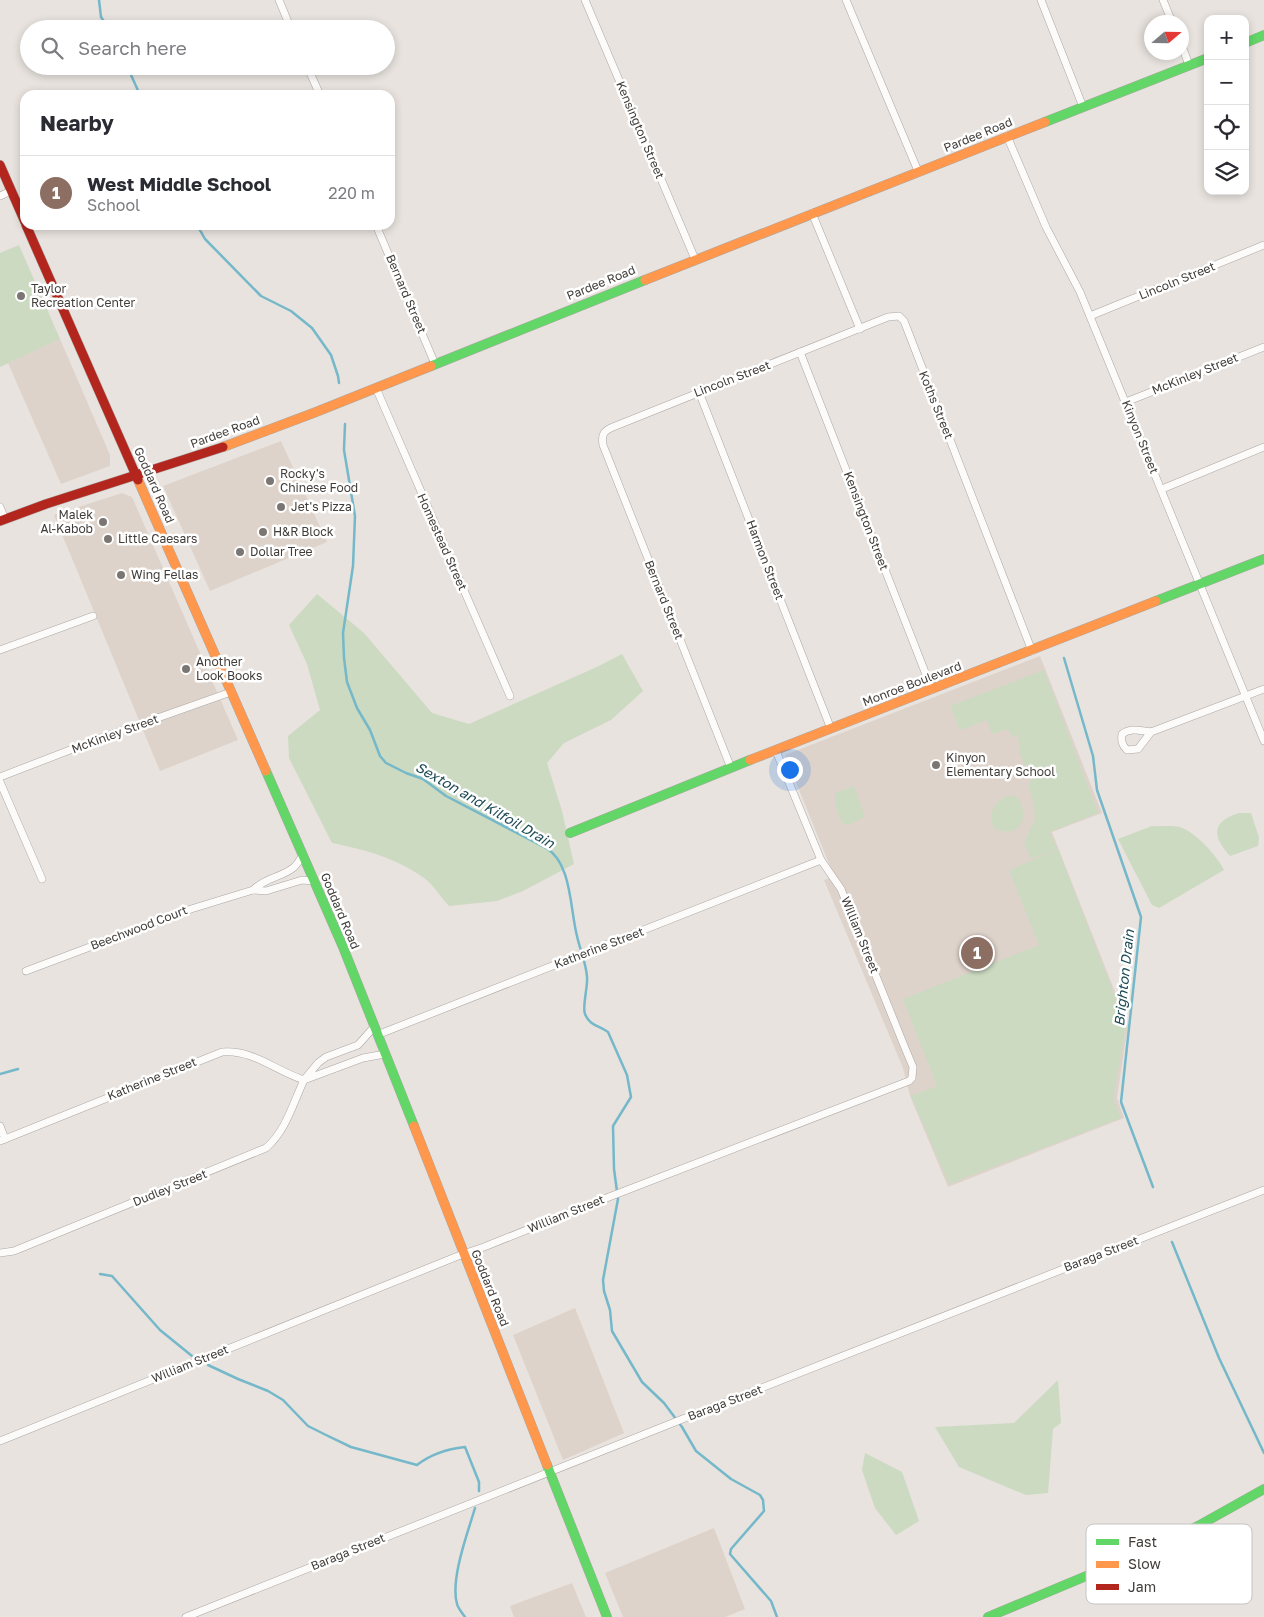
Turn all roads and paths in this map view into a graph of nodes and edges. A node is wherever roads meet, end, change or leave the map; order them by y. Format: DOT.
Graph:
graph roads {
  1 [pos="279,0"];
  2 [pos="585,0"];
  3 [pos="846,0"];
  4 [pos="1041,0"];
  5 [pos="1163,0"];
  6 [pos="1169,15"];
  7 [pos="287,20"];
  8 [pos="1264,36"];
  9 [pos="1249,42"];
  10 [pos="1204,59"];
  11 [pos="1187,60"];
  12 [pos="1189,65"];
  13 [pos="311,75"];
  14 [pos="318,90"];
  15 [pos="1083,107"];
  16 [pos="1007,136"];
  17 [pos="0,165"];
  18 [pos="918,172"];
  19 [pos="12,191"];
  20 [pos="0,196"];
  21 [pos="20,209"];
  22 [pos="812,214"];
  23 [pos="29,230"];
  24 [pos="378,230"];
  25 [pos="1264,245"];
  26 [pos="695,259"];
  27 [pos="1090,316"];
  28 [pos="860,329"];
  29 [pos="1264,346"];
  30 [pos="800,352"];
  31 [pos="436,364"];
  32 [pos="376,388"];
  33 [pos="699,392"];
  34 [pos="1126,402"];
  35 [pos="604,432"];
  36 [pos="1264,447"];
  37 [pos="136,474"];
  38 [pos="1162,489"];
  39 [pos="0,507"];
  40 [pos="3,520"];
  41 [pos="1264,559"];
  42 [pos="1201,585"];
  43 [pos="93,616"];
  44 [pos="0,650"];
  45 [pos="1032,651"];
  46 [pos="1264,689"];
  47 [pos="932,690"];
  48 [pos="231,692"];
  49 [pos="1245,695"];
  50 [pos="510,696"];
  51 [pos="831,729"];
  52 [pos="1152,732"];
  53 [pos="1264,741"];
  54 [pos="776,751"];
  55 [pos="731,768"];
  56 [pos="0,777"];
  57 [pos="0,782"];
  58 [pos="570,834"];
  59 [pos="303,855"];
  60 [pos="821,860"];
  61 [pos="42,879"];
  62 [pos="314,882"];
  63 [pos="252,890"];
  64 [pos="26,971"];
  65 [pos="376,1031"];
  66 [pos="385,1054"];
  67 [pos="304,1080"];
  68 [pos="0,1126"];
  69 [pos="3,1140"];
  70 [pos="1264,1190"];
  71 [pos="0,1253"];
  72 [pos="463,1254"];
  73 [pos="0,1442"];
  74 [pos="550,1473"];
  75 [pos="1264,1489"];
  76 [pos="1202,1524"];
  77 [pos="1086,1577"];
  78 [pos="186,1617"];
  79 [pos="607,1617"];
  80 [pos="988,1617"];
  1 -- 7 [label="street"];
  2 -- 26 [label="street, Kensington Street"];
  3 -- 18 [label="street"];
  4 -- 15 [label="street"];
  5 -- 6 [label="street"];
  8 -- 9 [label="main road"];
  10 -- 12 [label="main road, Pardee Road"];
  11 -- 12 [label="street"];
  12 -- 15 [label="main road, Pardee Road"];
  13 -- 14 [label="street"];
  15 -- 16 [label="main road, Pardee Road"];
  16 -- 18 [label="main road, Pardee Road"];
  16 -- 27 [label="street, Kinyon Street"];
  17 -- 19 [label="main road, Goddard Road"];
  18 -- 22 [label="main road, Pardee Road"];
  19 -- 20 [label="street"];
  19 -- 21 [label="main road, Goddard Road"];
  22 -- 26 [label="main road, Pardee Road"];
  22 -- 28 [label="street"];
  23 -- 37 [label="main road, Goddard Road"];
  24 -- 31 [label="street, Bernard Street"];
  25 -- 27 [label="street, Lincoln Street"];
  26 -- 31 [label="main road, Pardee Road"];
  27 -- 34 [label="street, Kinyon Street"];
  28 -- 30 [label="street, Lincoln Street"];
  28 -- 45 [label="street, Koths Street"];
  29 -- 34 [label="street, McKinley Street"];
  30 -- 33 [label="street, Lincoln Street"];
  30 -- 47 [label="street, Kensington Street"];
  31 -- 32 [label="main road, Pardee Road"];
  32 -- 37 [label="main road, Pardee Road"];
  32 -- 50 [label="street, Homestead Street"];
  33 -- 35 [label="street, Lincoln Street"];
  33 -- 51 [label="street, Harmon Street"];
  34 -- 38 [label="street, Kinyon Street"];
  35 -- 55 [label="street, Bernard Street"];
  36 -- 38 [label="street"];
  37 -- 40 [label="main road, Pardee Road"];
  37 -- 48 [label="main road, Goddard Road"];
  38 -- 42 [label="street, Kinyon Street"];
  39 -- 40 [label="street"];
  41 -- 42 [label="main road, Monroe Boulevard"];
  42 -- 45 [label="main road, Monroe Boulevard"];
  42 -- 49 [label="street, Kinyon Street"];
  43 -- 44 [label="street"];
  45 -- 47 [label="main road, Monroe Boulevard"];
  46 -- 49 [label="street"];
  47 -- 51 [label="main road, Monroe Boulevard"];
  48 -- 56 [label="street, McKinley Street"];
  48 -- 59 [label="main road, Goddard Road"];
  49 -- 52 [label="street"];
  49 -- 53 [label="street, Kinyon Street"];
  51 -- 54 [label="main road, Monroe Boulevard"];
  54 -- 55 [label="main road, Monroe Boulevard"];
  54 -- 60 [label="street"];
  55 -- 58 [label="main road, Monroe Boulevard"];
  57 -- 61 [label="street"];
  59 -- 62 [label="main road, Goddard Road"];
  59 -- 63 [label="street, Beechwood Court"];
  60 -- 65 [label="street, Katherine Street"];
  60 -- 72 [label="street, William Street"];
  62 -- 63 [label="street, Beechwood Court"];
  62 -- 65 [label="main road, Goddard Road"];
  63 -- 64 [label="street, Beechwood Court"];
  65 -- 66 [label="main road, Goddard Road"];
  65 -- 67 [label="street, Katherine Street"];
  66 -- 67 [label="street"];
  66 -- 72 [label="main road, Goddard Road"];
  67 -- 69 [label="street, Katherine Street"];
  67 -- 71 [label="street, Dudley Street"];
  68 -- 69 [label="street"];
  70 -- 74 [label="street, Baraga Street"];
  72 -- 73 [label="street, William Street"];
  72 -- 74 [label="main road, Goddard Road"];
  74 -- 78 [label="street, Baraga Street"];
  74 -- 79 [label="main road, Goddard Road"];
  75 -- 76 [label="main road"];
  77 -- 80 [label="main road"];
}
